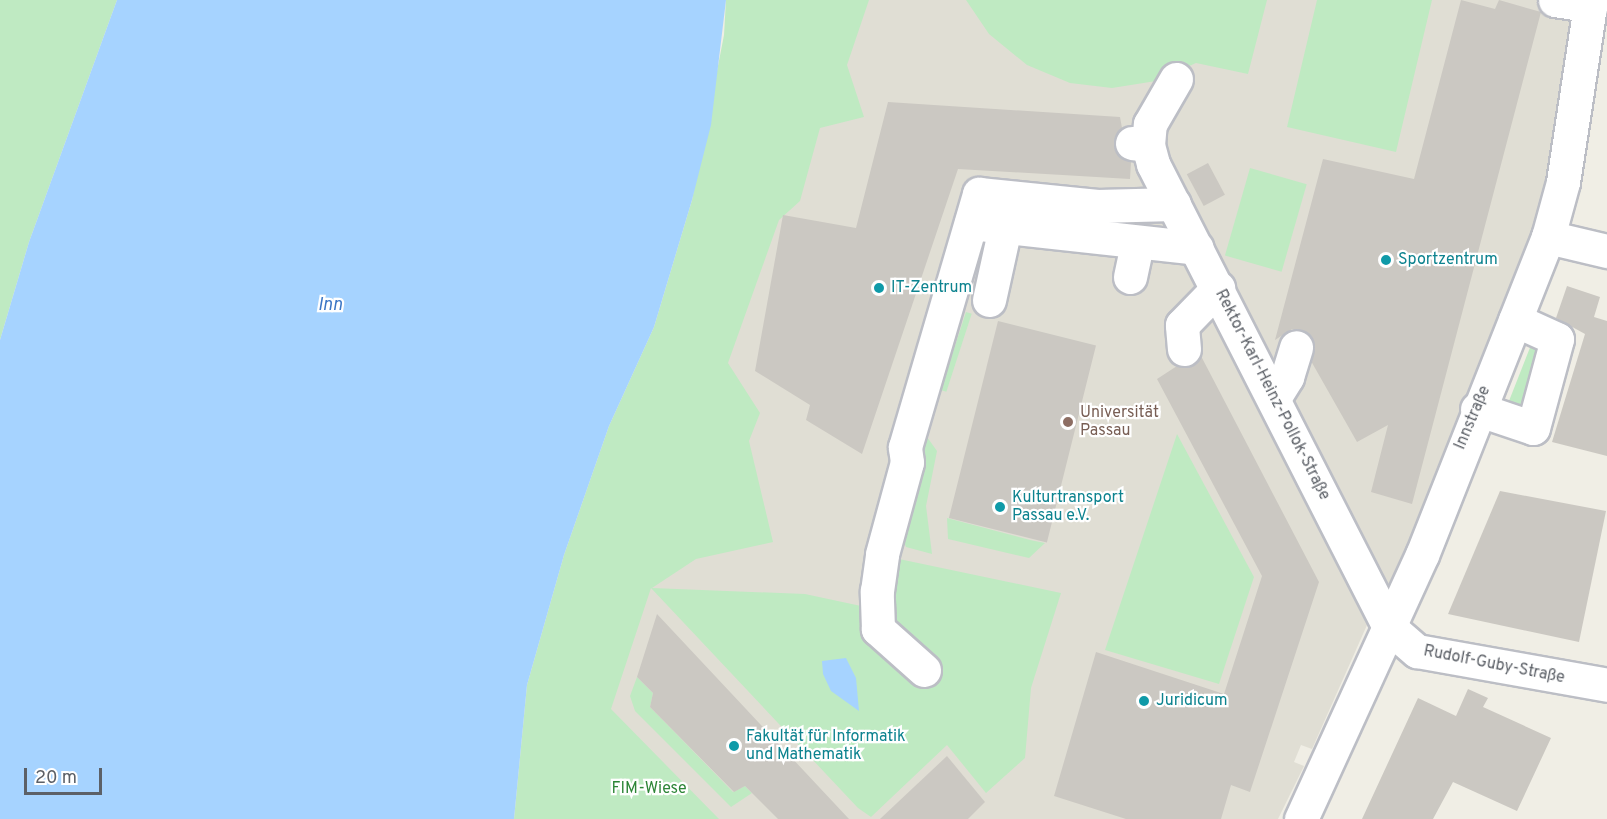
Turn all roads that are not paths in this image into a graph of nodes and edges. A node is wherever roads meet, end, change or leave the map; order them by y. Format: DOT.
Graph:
graph roads {
  1 [pos="1555,0"];
  2 [pos="1591,3"];
  3 [pos="1176,79"];
  4 [pos="1174,204"];
  5 [pos="971,223"];
  6 [pos="1005,227"];
  7 [pos="1548,237"];
  8 [pos="1137,244"];
  9 [pos="1197,248"];
  10 [pos="1607,251"];
  11 [pos="1130,277"];
  12 [pos="1218,288"];
  13 [pos="989,300"];
  14 [pos="1515,320"];
  15 [pos="1296,347"];
  16 [pos="1184,349"];
  17 [pos="1274,398"];
  18 [pos="1477,409"];
  19 [pos="1389,627"];
  20 [pos="924,670"];
  21 [pos="1606,680"];
  22 [pos="1301,819"];
  1 -- 2 [label="street"];
  2 -- 7 [label="street, Innstraße"];
  3 -- 4 [label="street, Rektor-Karl-Heinz-Pollok-Straße"];
  4 -- 5 [label="street"];
  4 -- 9 [label="street, Rektor-Karl-Heinz-Pollok-Straße"];
  5 -- 6 [label="street"];
  5 -- 20 [label="street"];
  6 -- 8 [label="street"];
  6 -- 13 [label="street"];
  7 -- 10 [label="street"];
  7 -- 14 [label="street, Innstraße"];
  8 -- 9 [label="street"];
  8 -- 11 [label="street"];
  9 -- 12 [label="street, Rektor-Karl-Heinz-Pollok-Straße"];
  12 -- 16 [label="street"];
  12 -- 17 [label="street, Rektor-Karl-Heinz-Pollok-Straße"];
  14 -- 18 [label="street, Innstraße"];
  14 -- 18 [label="street"];
  15 -- 17 [label="street"];
  17 -- 19 [label="street, Rektor-Karl-Heinz-Pollok-Straße"];
  18 -- 19 [label="street, Innstraße"];
  19 -- 21 [label="street, Rudolf-Guby-Straße"];
  19 -- 22 [label="street, Innstraße"];
}
